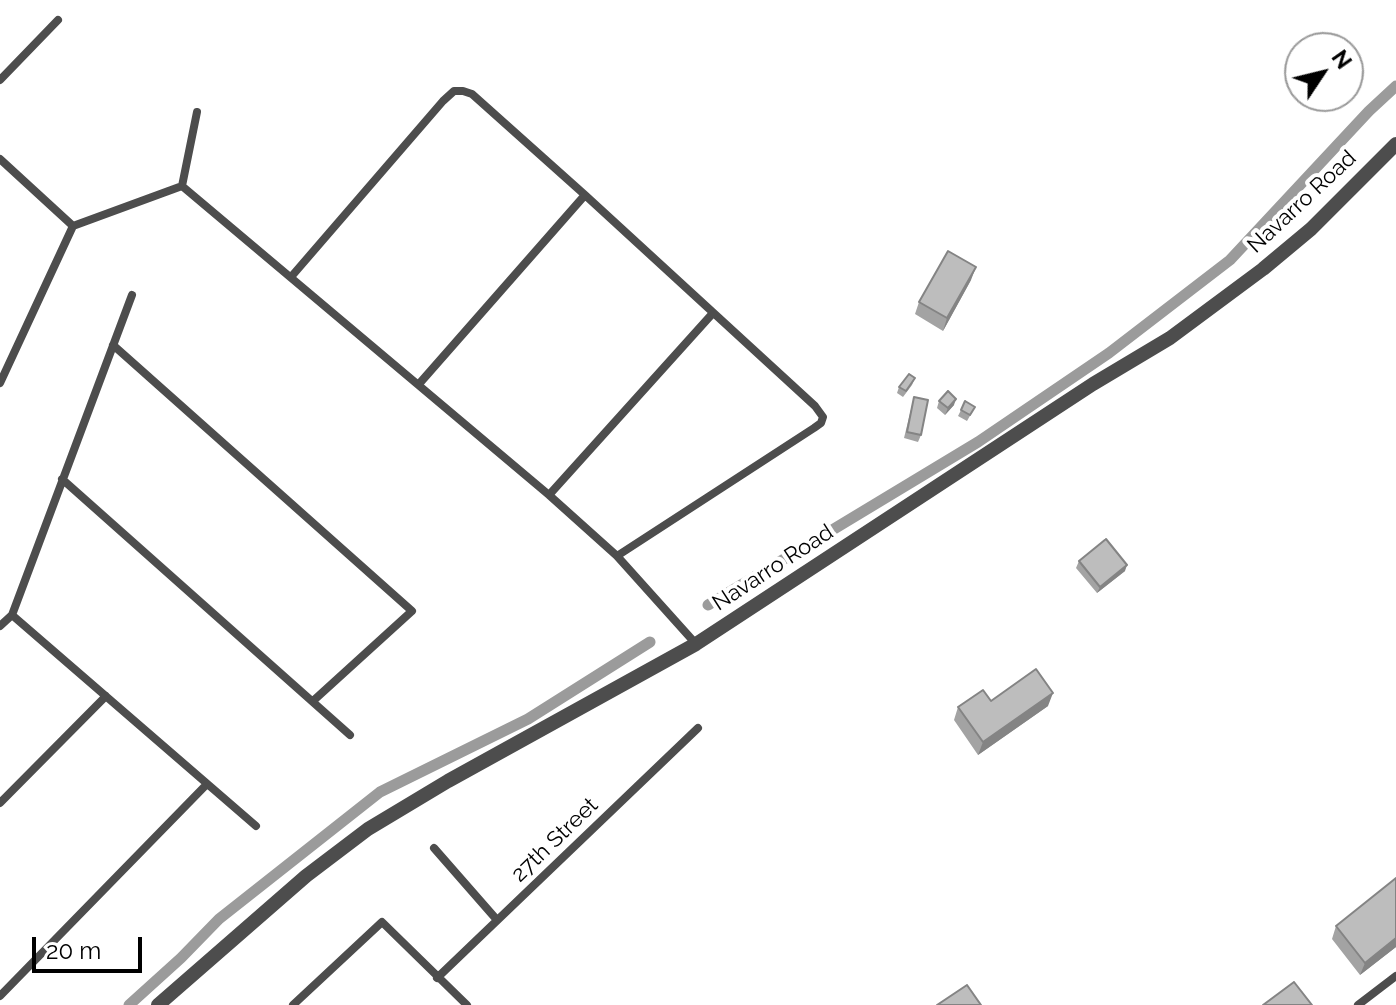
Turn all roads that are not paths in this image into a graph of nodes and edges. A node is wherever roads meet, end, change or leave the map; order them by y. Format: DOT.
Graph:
graph roads {
  1 [pos="58,20"];
  2 [pos="0,80"];
  3 [pos="197,112"];
  4 [pos="1396,144"];
  5 [pos="0,159"];
  6 [pos="182,186"];
  7 [pos="585,195"];
  8 [pos="73,226"];
  9 [pos="291,277"];
  10 [pos="132,295"];
  11 [pos="713,313"];
  12 [pos="113,345"];
  13 [pos="0,383"];
  14 [pos="419,384"];
  15 [pos="62,479"];
  16 [pos="549,495"];
  17 [pos="617,556"];
  18 [pos="12,615"];
  19 [pos="0,626"];
  20 [pos="696,644"];
  21 [pos="106,696"];
  22 [pos="313,701"];
  23 [pos="698,728"];
  24 [pos="350,735"];
  25 [pos="207,784"];
  26 [pos="0,803"];
  27 [pos="256,826"];
  28 [pos="434,848"];
  29 [pos="497,920"];
  30 [pos="1396,976"];
  31 [pos="437,978"];
  32 [pos="0,996"];
  33 [pos="158,1005"];
  34 [pos="293,1005"];
  35 [pos="467,1005"];
  36 [pos="1358,1005"];
  1 -- 2 [label="street"];
  3 -- 6 [label="street"];
  4 -- 20 [label="street, Navarro Road"];
  5 -- 8 [label="street"];
  6 -- 8 [label="street"];
  6 -- 9 [label="street"];
  7 -- 9 [label="street"];
  7 -- 11 [label="street"];
  7 -- 14 [label="street"];
  8 -- 13 [label="street"];
  9 -- 14 [label="street"];
  10 -- 12 [label="street"];
  11 -- 16 [label="street"];
  11 -- 17 [label="street"];
  12 -- 15 [label="street"];
  12 -- 22 [label="street"];
  14 -- 16 [label="street"];
  15 -- 18 [label="street"];
  15 -- 22 [label="street"];
  16 -- 17 [label="street"];
  17 -- 20 [label="street"];
  18 -- 19 [label="street"];
  18 -- 21 [label="street"];
  20 -- 33 [label="street, Navarro Road"];
  21 -- 25 [label="street"];
  21 -- 26 [label="street"];
  22 -- 24 [label="street"];
  23 -- 29 [label="street, 27th Street"];
  25 -- 27 [label="street"];
  25 -- 32 [label="street"];
  28 -- 29 [label="street"];
  29 -- 31 [label="street, 27th Street"];
  30 -- 36 [label="street"];
  31 -- 34 [label="street"];
  31 -- 35 [label="street"];
}
